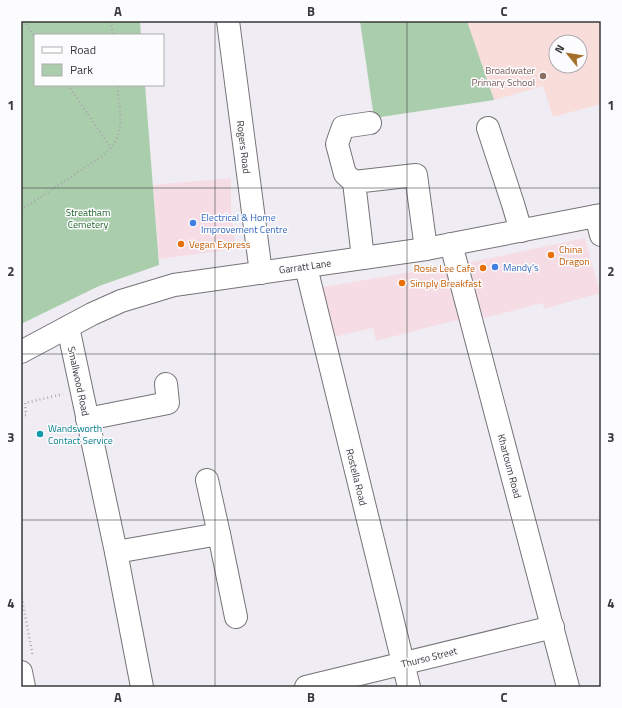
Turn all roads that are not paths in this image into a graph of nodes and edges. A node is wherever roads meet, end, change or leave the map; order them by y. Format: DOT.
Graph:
graph roads {
  1 [pos="228,21"];
  2 [pos="370,123"];
  3 [pos="488,128"];
  4 [pos="354,182"];
  5 [pos="599,222"];
  6 [pos="521,231"];
  7 [pos="451,244"];
  8 [pos="426,249"];
  9 [pos="363,258"];
  10 [pos="306,266"];
  11 [pos="261,272"];
  12 [pos="68,327"];
  13 [pos="21,352"];
  14 [pos="166,384"];
  15 [pos="87,419"];
  16 [pos="207,480"];
  17 [pos="219,534"];
  18 [pos="116,552"];
  19 [pos="236,617"];
  20 [pos="553,627"];
  21 [pos="403,663"];
  22 [pos="21,672"];
  23 [pos="24,687"];
  24 [pos="142,687"];
  25 [pos="306,687"];
  26 [pos="409,687"];
  27 [pos="568,687"];
  1 -- 11 [label="street, Rogers Road"];
  2 -- 4 [label="street"];
  3 -- 6 [label="street"];
  4 -- 8 [label="street"];
  4 -- 9 [label="street"];
  5 -- 6 [label="street, Garratt Lane"];
  6 -- 7 [label="street, Garratt Lane"];
  7 -- 8 [label="street, Garratt Lane"];
  7 -- 20 [label="street, Khartoum Road"];
  8 -- 9 [label="street, Garratt Lane"];
  9 -- 10 [label="street, Garratt Lane"];
  10 -- 11 [label="street, Garratt Lane"];
  10 -- 21 [label="street, Rostella Road"];
  11 -- 12 [label="street, Garratt Lane"];
  12 -- 13 [label="street, Garratt Lane"];
  12 -- 15 [label="street, Smallwood Road"];
  14 -- 15 [label="street"];
  15 -- 18 [label="street, Smallwood Road"];
  16 -- 17 [label="street"];
  17 -- 18 [label="street"];
  17 -- 19 [label="street"];
  18 -- 24 [label="street, Smallwood Road"];
  20 -- 21 [label="street, Thurso Street"];
  20 -- 27 [label="street, Khartoum Road"];
  21 -- 25 [label="street, Thurso Street"];
  21 -- 26 [label="street, Rostella Road"];
  22 -- 23 [label="street"];
}
